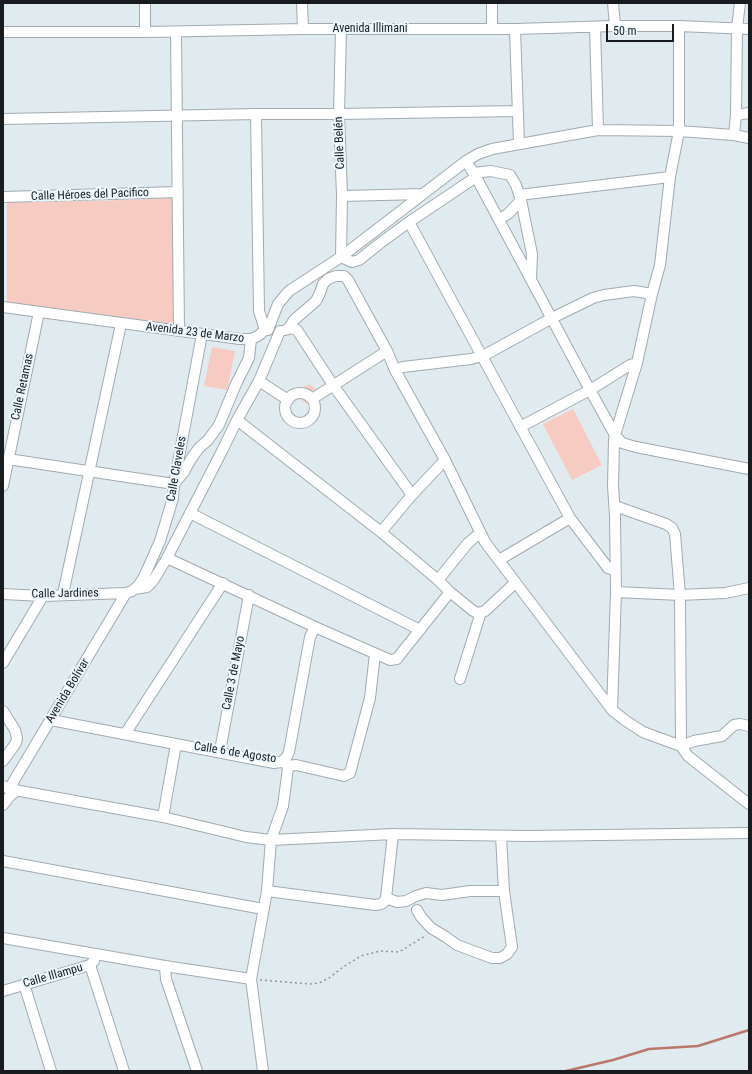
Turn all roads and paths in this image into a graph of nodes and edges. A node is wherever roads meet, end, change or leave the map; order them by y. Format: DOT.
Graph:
graph roads {
  1 [pos="145,3"];
  2 [pos="302,3"];
  3 [pos="492,3"];
  4 [pos="613,3"];
  5 [pos="740,3"];
  6 [pos="615,26"];
  7 [pos="678,26"];
  8 [pos="594,27"];
  9 [pos="492,28"];
  10 [pos="737,28"];
  11 [pos="303,29"];
  12 [pos="515,29"];
  13 [pos="749,29"];
  14 [pos="341,30"];
  15 [pos="3,32"];
  16 [pos="145,32"];
  17 [pos="176,32"];
  18 [pos="517,111"];
  19 [pos="749,113"];
  20 [pos="256,114"];
  21 [pos="339,114"];
  22 [pos="177,115"];
  23 [pos="736,115"];
  24 [pos="3,119"];
  25 [pos="598,130"];
  26 [pos="679,131"];
  27 [pos="734,135"];
  28 [pos="749,138"];
  29 [pos="519,144"];
  30 [pos="466,161"];
  31 [pos="475,175"];
  32 [pos="670,177"];
  33 [pos="178,192"];
  34 [pos="423,194"];
  35 [pos="342,196"];
  36 [pos="3,197"];
  37 [pos="520,198"];
  38 [pos="499,219"];
  39 [pos="409,222"];
  40 [pos="341,257"];
  41 [pos="531,280"];
  42 [pos="652,294"];
  43 [pos="3,307"];
  44 [pos="39,312"];
  45 [pos="552,318"];
  46 [pos="121,324"];
  47 [pos="266,330"];
  48 [pos="284,330"];
  49 [pos="179,331"];
  50 [pos="202,334"];
  51 [pos="251,339"];
  52 [pos="387,351"];
  53 [pos="483,356"];
  54 [pos="637,362"];
  55 [pos="395,370"];
  56 [pos="259,381"];
  57 [pos="333,386"];
  58 [pos="590,390"];
  59 [pos="312,399"];
  60 [pos="288,400"];
  61 [pos="237,420"];
  62 [pos="520,427"];
  63 [pos="615,435"];
  64 [pos="208,440"];
  65 [pos="222,451"];
  66 [pos="8,459"];
  67 [pos="445,460"];
  68 [pos="749,469"];
  69 [pos="90,470"];
  70 [pos="174,484"];
  71 [pos="3,486"];
  72 [pos="412,495"];
  73 [pos="615,506"];
  74 [pos="190,513"];
  75 [pos="570,518"];
  76 [pos="381,532"];
  77 [pos="480,533"];
  78 [pos="167,558"];
  79 [pos="499,560"];
  80 [pos="615,571"];
  81 [pos="438,580"];
  82 [pos="223,583"];
  83 [pos="515,583"];
  84 [pos="749,588"];
  85 [pos="130,591"];
  86 [pos="450,592"];
  87 [pos="616,592"];
  88 [pos="3,594"];
  89 [pos="63,594"];
  90 [pos="249,595"];
  91 [pos="680,595"];
  92 [pos="43,596"];
  93 [pos="481,612"];
  94 [pos="315,627"];
  95 [pos="420,630"];
  96 [pos="375,654"];
  97 [pos="3,662"];
  98 [pos="460,679"];
  99 [pos="612,710"];
  100 [pos="3,711"];
  101 [pos="51,720"];
  102 [pos="749,726"];
  103 [pos="125,734"];
  104 [pos="176,744"];
  105 [pos="681,746"];
  106 [pos="220,751"];
  107 [pos="3,761"];
  108 [pos="285,763"];
  109 [pos="10,788"];
  110 [pos="749,804"];
  111 [pos="3,805"];
  112 [pos="163,817"];
  113 [pos="749,833"];
  114 [pos="393,834"];
  115 [pos="501,836"];
  116 [pos="271,840"];
  117 [pos="3,861"];
  118 [pos="267,891"];
  119 [pos="504,891"];
  120 [pos="386,898"];
  121 [pos="263,909"];
  122 [pos="417,910"];
  123 [pos="431,928"];
  124 [pos="3,938"];
  125 [pos="98,955"];
  126 [pos="90,965"];
  127 [pos="165,966"];
  128 [pos="251,979"];
  129 [pos="24,984"];
  130 [pos="3,991"];
  131 [pos="51,1071"];
  132 [pos="124,1071"];
  133 [pos="197,1071"];
  134 [pos="263,1071"];
  1 -- 16 [label="street"];
  2 -- 11 [label="street"];
  3 -- 9 [label="street"];
  4 -- 6 [label="street"];
  5 -- 10 [label="street"];
  6 -- 7 [label="street, Avenida Illimani"];
  6 -- 8 [label="street, Avenida Illimani"];
  7 -- 10 [label="street, Avenida Illimani"];
  7 -- 26 [label="street"];
  8 -- 12 [label="street, Avenida Illimani"];
  8 -- 25 [label="street"];
  9 -- 12 [label="street, Avenida Illimani"];
  9 -- 14 [label="street, Avenida Illimani"];
  10 -- 13 [label="street, Avenida Illimani"];
  10 -- 23 [label="street"];
  11 -- 14 [label="street, Avenida Illimani"];
  11 -- 17 [label="street, Avenida Illimani"];
  12 -- 18 [label="street"];
  14 -- 21 [label="street, Calle Belén"];
  15 -- 16 [label="street, Avenida Illimani"];
  16 -- 17 [label="street, Avenida Illimani"];
  17 -- 22 [label="street"];
  18 -- 21 [label="street"];
  18 -- 29 [label="street"];
  19 -- 23 [label="street"];
  20 -- 21 [label="street"];
  20 -- 22 [label="street"];
  20 -- 47 [label="street"];
  21 -- 35 [label="street, Calle Belén"];
  22 -- 24 [label="street"];
  22 -- 33 [label="street"];
  23 -- 27 [label="street"];
  25 -- 26 [label="street"];
  25 -- 29 [label="street"];
  26 -- 27 [label="street"];
  26 -- 32 [label="street"];
  27 -- 28 [label="street"];
  29 -- 30 [label="street"];
  30 -- 31 [label="street"];
  30 -- 34 [label="street"];
  31 -- 37 [label="street"];
  31 -- 38 [label="street"];
  31 -- 39 [label="street"];
  32 -- 37 [label="street"];
  32 -- 42 [label="street"];
  33 -- 36 [label="street, Calle Héroes del Pacifico"];
  33 -- 49 [label="street"];
  34 -- 35 [label="street"];
  34 -- 40 [label="street"];
  35 -- 40 [label="street, Calle Belén"];
  37 -- 38 [label="street"];
  37 -- 41 [label="street"];
  38 -- 41 [label="street"];
  39 -- 40 [label="street"];
  39 -- 53 [label="street"];
  40 -- 47 [label="street"];
  41 -- 45 [label="street"];
  42 -- 45 [label="street"];
  42 -- 54 [label="street"];
  43 -- 44 [label="street, Avenida 23 de Marzo"];
  44 -- 46 [label="street, Avenida 23 de Marzo"];
  44 -- 66 [label="street, Calle Retamas"];
  45 -- 53 [label="street"];
  45 -- 58 [label="street"];
  46 -- 49 [label="street, Avenida 23 de Marzo"];
  46 -- 69 [label="street"];
  47 -- 48 [label="street"];
  47 -- 51 [label="street, Avenida 23 de Marzo"];
  48 -- 52 [label="street"];
  48 -- 56 [label="street"];
  48 -- 57 [label="street"];
  49 -- 50 [label="street, Avenida 23 de Marzo"];
  50 -- 51 [label="street, Avenida 23 de Marzo"];
  50 -- 70 [label="street, Calle Claveles"];
  51 -- 64 [label="street"];
  52 -- 55 [label="street"];
  52 -- 57 [label="street"];
  53 -- 55 [label="street"];
  53 -- 62 [label="street"];
  54 -- 58 [label="street"];
  54 -- 63 [label="street"];
  55 -- 67 [label="street"];
  56 -- 60 [label="street"];
  56 -- 61 [label="street"];
  57 -- 59 [label="street"];
  57 -- 72 [label="street"];
  58 -- 62 [label="street"];
  58 -- 63 [label="street"];
  59 -- 60 [label="street"];
  59 -- 60 [label="street"];
  61 -- 65 [label="street"];
  61 -- 76 [label="street"];
  62 -- 75 [label="street"];
  63 -- 68 [label="street"];
  63 -- 73 [label="street"];
  64 -- 65 [label="street"];
  64 -- 70 [label="street"];
  65 -- 74 [label="street"];
  66 -- 69 [label="street"];
  66 -- 71 [label="street, Calle Retamas"];
  67 -- 72 [label="street"];
  67 -- 77 [label="street"];
  69 -- 70 [label="street"];
  69 -- 89 [label="street"];
  70 -- 85 [label="street, Calle Claveles"];
  72 -- 76 [label="street"];
  73 -- 80 [label="street"];
  73 -- 91 [label="street"];
  74 -- 78 [label="street"];
  74 -- 95 [label="street"];
  75 -- 79 [label="street"];
  75 -- 80 [label="street"];
  76 -- 81 [label="street"];
  77 -- 79 [label="street"];
  77 -- 81 [label="street"];
  78 -- 82 [label="street"];
  78 -- 85 [label="street"];
  79 -- 83 [label="street"];
  80 -- 87 [label="street"];
  81 -- 86 [label="street"];
  82 -- 90 [label="street"];
  82 -- 103 [label="street"];
  83 -- 93 [label="street"];
  83 -- 99 [label="street"];
  84 -- 91 [label="street"];
  85 -- 89 [label="street, Calle Jardines"];
  85 -- 101 [label="street, Avenida Bolívar"];
  86 -- 93 [label="street"];
  86 -- 95 [label="street"];
  87 -- 91 [label="street"];
  87 -- 99 [label="street"];
  88 -- 92 [label="street, Calle Jardines"];
  89 -- 92 [label="street, Calle Jardines"];
  90 -- 94 [label="street"];
  90 -- 106 [label="street, Calle 3 de Mayo"];
  91 -- 105 [label="street"];
  92 -- 97 [label="street"];
  93 -- 98 [label="street"];
  94 -- 96 [label="street"];
  94 -- 108 [label="street, Calle 6 de Agosto"];
  95 -- 96 [label="street"];
  96 -- 108 [label="street"];
  99 -- 105 [label="street"];
  100 -- 107 [label="street"];
  101 -- 103 [label="street, Calle 6 de Agosto"];
  101 -- 109 [label="street, Avenida Bolívar"];
  102 -- 105 [label="street"];
  103 -- 104 [label="street, Calle 6 de Agosto"];
  104 -- 106 [label="street, Calle 6 de Agosto"];
  104 -- 112 [label="street"];
  105 -- 110 [label="street"];
  106 -- 108 [label="street, Calle 6 de Agosto"];
  108 -- 116 [label="street"];
  109 -- 111 [label="street, Avenida Bolívar"];
  109 -- 112 [label="street"];
  112 -- 116 [label="street"];
  113 -- 115 [label="street"];
  114 -- 115 [label="street"];
  114 -- 116 [label="street"];
  114 -- 120 [label="street"];
  115 -- 119 [label="street"];
  116 -- 118 [label="street"];
  117 -- 121 [label="street"];
  118 -- 120 [label="street"];
  118 -- 121 [label="street"];
  119 -- 120 [label="street"];
  119 -- 123 [label="street"];
  121 -- 128 [label="street"];
  122 -- 123 [label="street"];
  123 -- 128 [label="path"];
  124 -- 125 [label="street"];
  125 -- 126 [label="street, Calle Illampu"];
  125 -- 127 [label="street"];
  126 -- 129 [label="street, Calle Illampu"];
  126 -- 132 [label="street"];
  127 -- 128 [label="street"];
  127 -- 133 [label="street"];
  128 -- 134 [label="street"];
  129 -- 130 [label="street, Calle Illampu"];
  129 -- 131 [label="street"];
}
